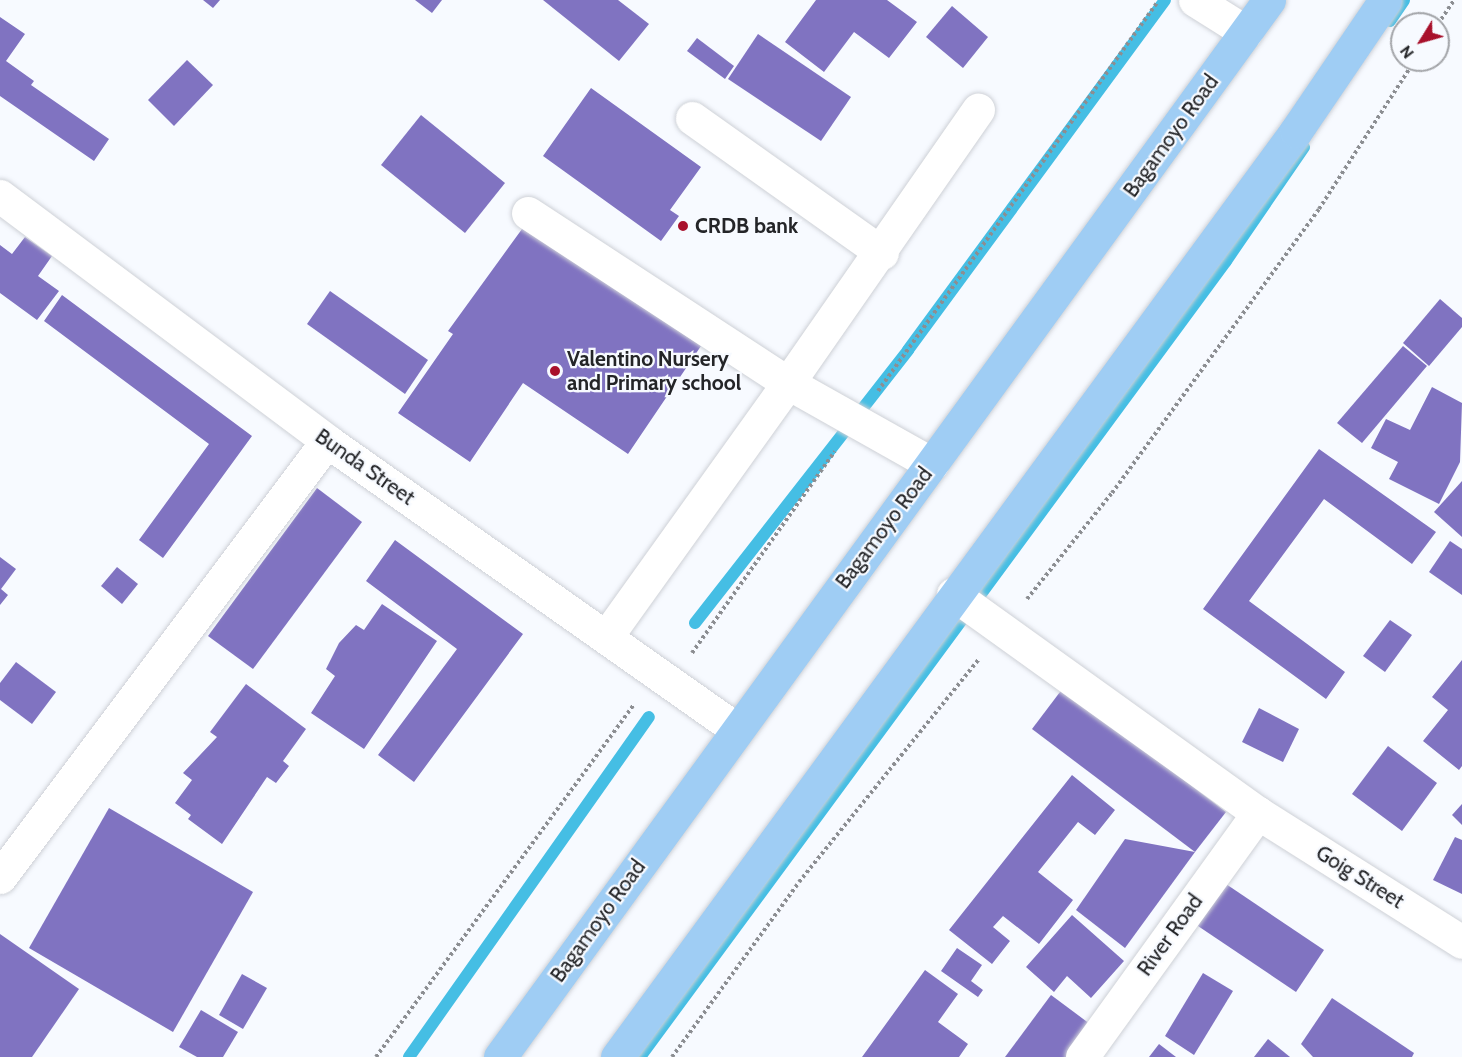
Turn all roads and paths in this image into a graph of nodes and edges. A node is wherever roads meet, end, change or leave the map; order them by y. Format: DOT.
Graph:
graph roads {
  1 [pos="1160,0"];
  2 [pos="1196,0"];
  3 [pos="1269,0"];
  4 [pos="1385,0"];
  5 [pos="1246,32"];
  6 [pos="1407,72"];
  7 [pos="978,110"];
  8 [pos="692,118"];
  9 [pos="0,196"];
  10 [pos="528,213"];
  11 [pos="882,253"];
  12 [pos="788,383"];
  13 [pos="876,394"];
  14 [pos="327,441"];
  15 [pos="842,443"];
  16 [pos="932,464"];
  17 [pos="953,594"];
  18 [pos="1023,604"];
  19 [pos="606,637"];
  20 [pos="986,651"];
  21 [pos="671,683"];
  22 [pos="736,729"];
  23 [pos="1258,813"];
  24 [pos="0,877"];
  25 [pos="1462,942"];
  26 [pos="376,1057"];
  27 [pos="500,1057"];
  28 [pos="616,1057"];
  29 [pos="672,1057"];
  30 [pos="1082,1057"];
  1 -- 13 [label="path"];
  2 -- 5 [label="street"];
  3 -- 5 [label="highway, Bagamoyo Road"];
  4 -- 17 [label="highway"];
  5 -- 16 [label="highway, Bagamoyo Road"];
  6 -- 18 [label="path"];
  7 -- 11 [label="street"];
  8 -- 11 [label="street"];
  9 -- 14 [label="street, Bunda Street"];
  10 -- 12 [label="street"];
  11 -- 12 [label="street"];
  12 -- 16 [label="street"];
  12 -- 19 [label="street"];
  14 -- 19 [label="street, Bunda Street"];
  14 -- 24 [label="street"];
  15 -- 21 [label="path"];
  16 -- 22 [label="highway, Bagamoyo Road"];
  17 -- 23 [label="street, Goig Street"];
  17 -- 28 [label="highway"];
  19 -- 21 [label="street, Bunda Street"];
  20 -- 29 [label="path"];
  21 -- 22 [label="street, Bunda Street"];
  21 -- 26 [label="path"];
  22 -- 27 [label="highway, Bagamoyo Road"];
  23 -- 25 [label="street, Goig Street"];
  23 -- 30 [label="street, River Road"];
}
